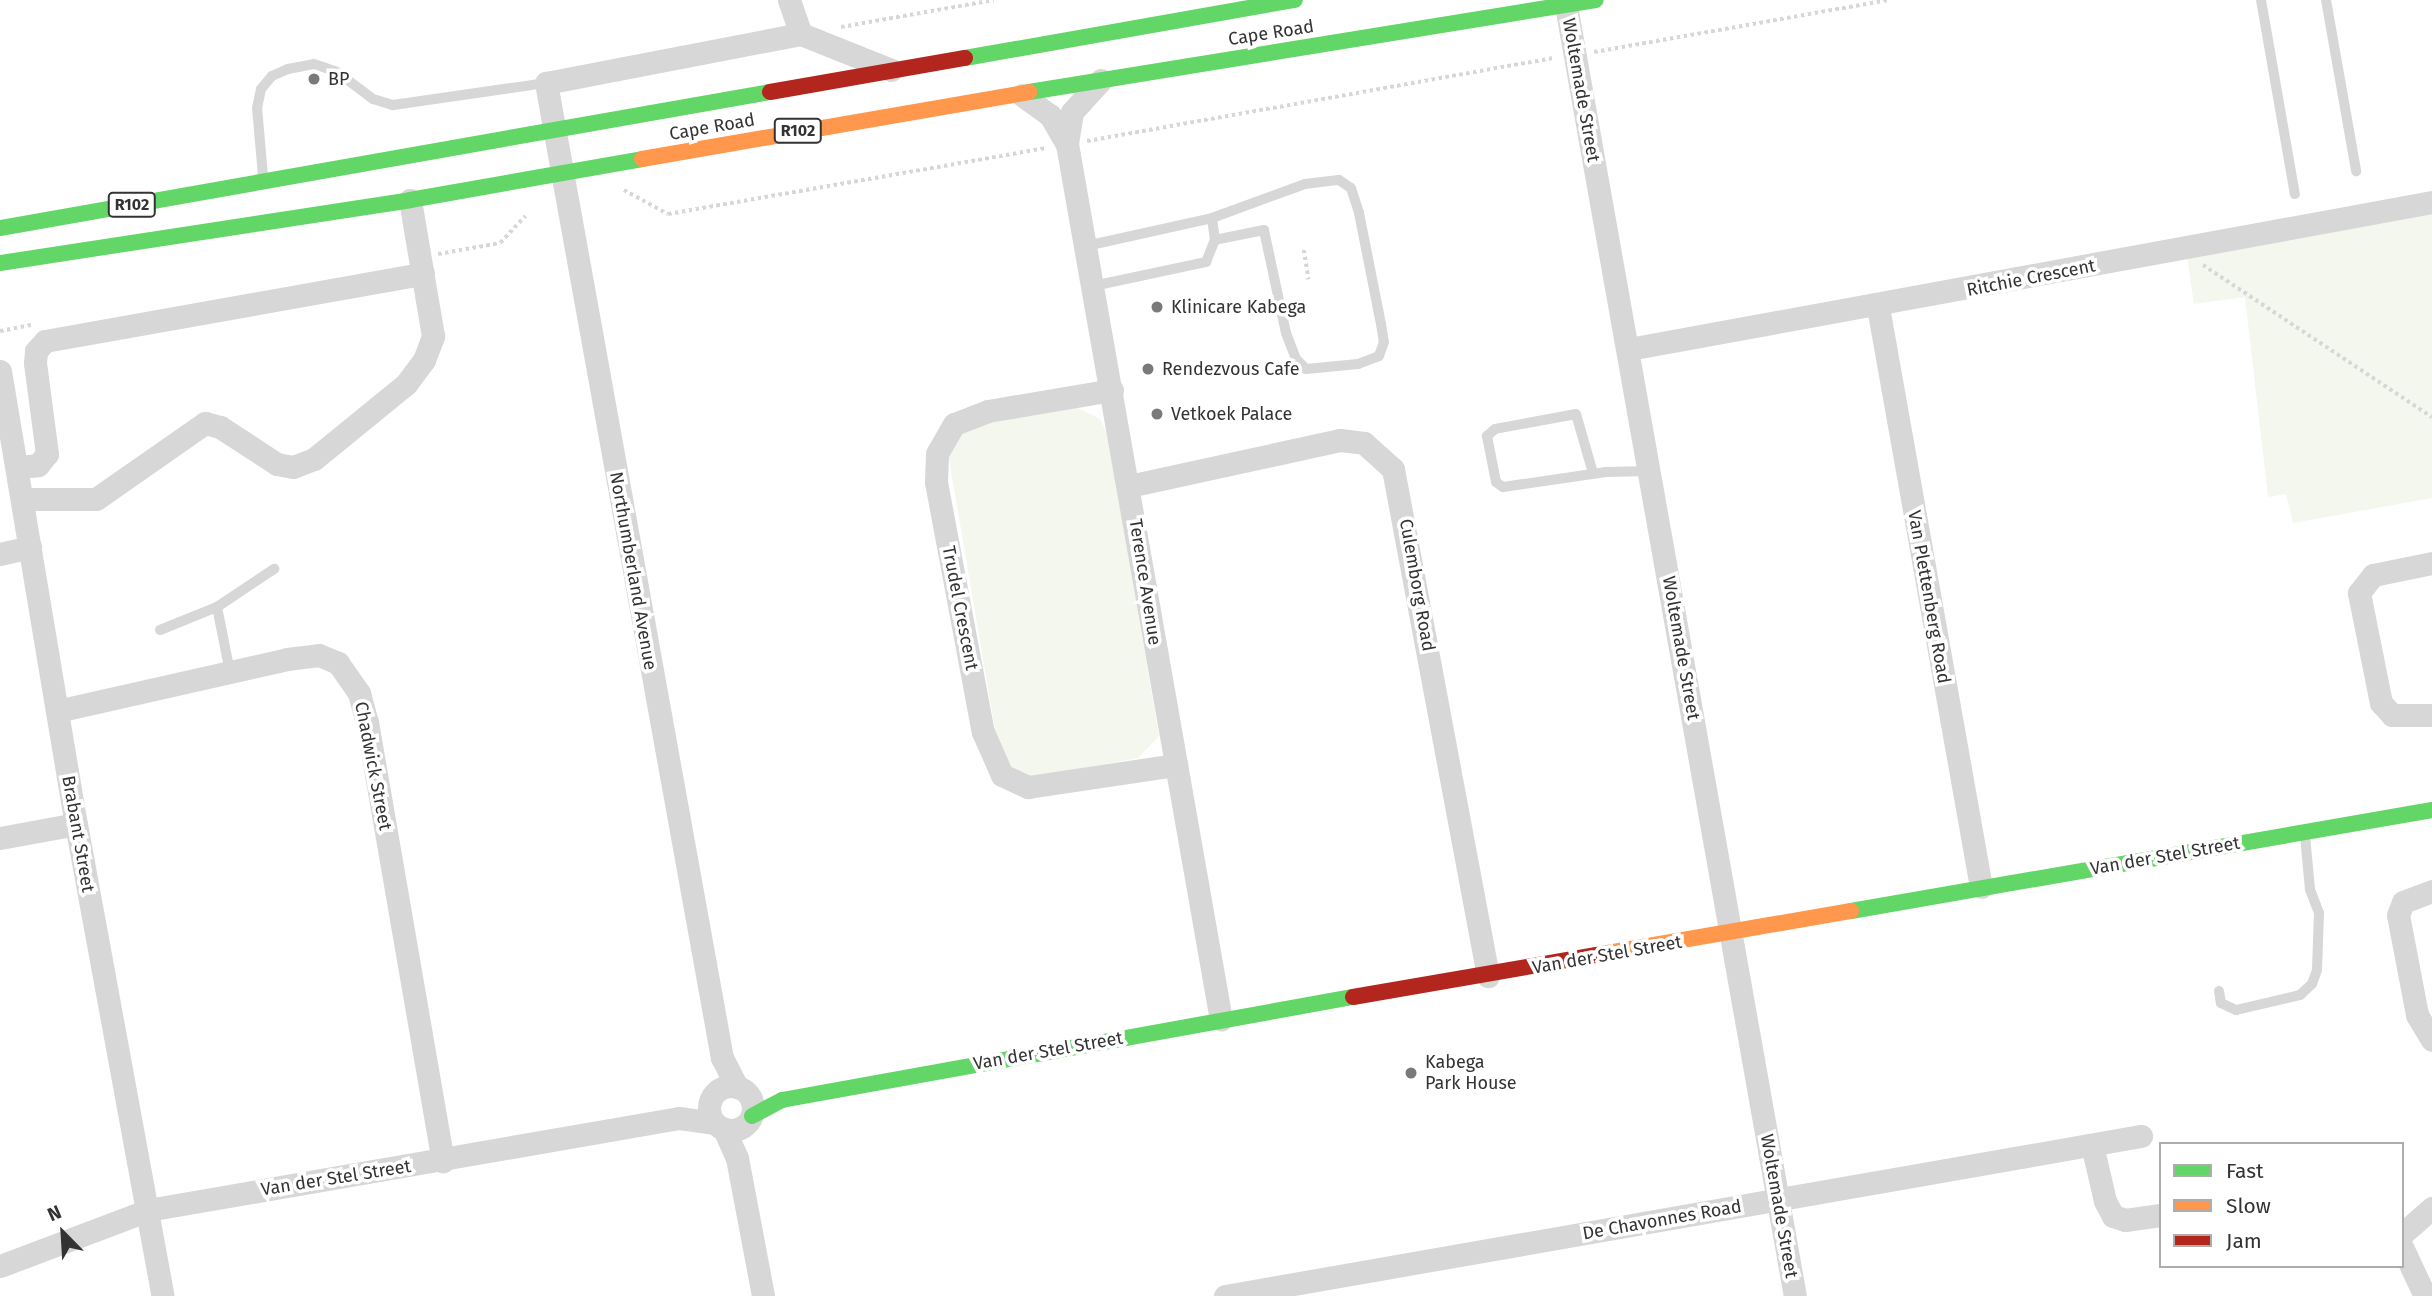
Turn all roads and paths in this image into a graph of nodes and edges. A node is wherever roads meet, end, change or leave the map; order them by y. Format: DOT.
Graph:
graph roads {
  1 [pos="789,0"];
  2 [pos="994,0"];
  3 [pos="1295,0"];
  4 [pos="1596,0"];
  5 [pos="1888,0"];
  6 [pos="2261,0"];
  7 [pos="2326,0"];
  8 [pos="1565,3"];
  9 [pos="801,34"];
  10 [pos="1575,55"];
  11 [pos="894,72"];
  12 [pos="1101,80"];
  13 [pos="546,83"];
  14 [pos="1022,95"];
  15 [pos="554,130"];
  16 [pos="1067,144"];
  17 [pos="2356,171"];
  18 [pos="561,174"];
  19 [pos="264,182"];
  20 [pos="622,189"];
  21 [pos="2295,194"];
  22 [pos="410,200"];
  23 [pos="2432,202"];
  24 [pos="1212,218"];
  25 [pos="0,228"];
  26 [pos="1215,240"];
  27 [pos="1086,246"];
  28 [pos="1304,250"];
  29 [pos="2181,250"];
  30 [pos="0,263"];
  31 [pos="423,274"];
  32 [pos="1309,280"];
  33 [pos="1093,286"];
  34 [pos="1878,307"];
  35 [pos="1629,349"];
  36 [pos="0,371"];
  37 [pos="1112,390"];
  38 [pos="2432,417"];
  39 [pos="17,467"];
  40 [pos="1650,471"];
  41 [pos="1593,473"];
  42 [pos="1129,486"];
  43 [pos="22,499"];
  44 [pos="30,547"];
  45 [pos="0,554"];
  46 [pos="2432,564"];
  47 [pos="274,569"];
  48 [pos="217,607"];
  49 [pos="160,630"];
  50 [pos="230,672"];
  51 [pos="57,711"];
  52 [pos="2432,715"];
  53 [pos="1176,765"];
  54 [pos="2432,810"];
  55 [pos="76,824"];
  56 [pos="2305,832"];
  57 [pos="0,838"];
  58 [pos="1981,887"];
  59 [pos="2432,891"];
  60 [pos="1732,932"];
  61 [pos="1488,976"];
  62 [pos="2219,991"];
  63 [pos="1221,1020"];
  64 [pos="2432,1040"];
  65 [pos="782,1100"];
  66 [pos="730,1109"];
  67 [pos="2141,1136"];
  68 [pos="2092,1145"];
  69 [pos="443,1161"];
  70 [pos="1777,1200"];
  71 [pos="2432,1208"];
  72 [pos="148,1210"];
  73 [pos="2159,1214"];
  74 [pos="2404,1232"];
  75 [pos="2404,1251"];
  76 [pos="0,1266"];
  77 [pos="163,1296"];
  78 [pos="763,1296"];
  79 [pos="1225,1296"];
  80 [pos="1795,1296"];
  81 [pos="2425,1296"];
  1 -- 9 [label="street"];
  2 -- 9 [label="path"];
  3 -- 11 [label="main road, Cape Road / R102"];
  4 -- 8 [label="main road, Cape Road / R102"];
  5 -- 10 [label="path"];
  6 -- 21 [label="lane"];
  7 -- 17 [label="lane"];
  8 -- 10 [label="street, Woltemade Street"];
  8 -- 12 [label="main road, Cape Road / R102"];
  9 -- 11 [label="street"];
  9 -- 13 [label="street"];
  10 -- 16 [label="path"];
  10 -- 35 [label="street, Woltemade Street"];
  11 -- 15 [label="main road, Cape Road / R102"];
  12 -- 14 [label="main road, Cape Road / R102"];
  12 -- 16 [label="street, Terence Avenue"];
  13 -- 15 [label="street, Northumberland Avenue"];
  13 -- 19 [label="lane"];
  14 -- 16 [label="street, Terence Avenue"];
  14 -- 18 [label="main road, Cape Road / R102"];
  15 -- 18 [label="street, Northumberland Avenue"];
  15 -- 19 [label="main road, Cape Road / R102"];
  16 -- 20 [label="path"];
  16 -- 27 [label="street, Terence Avenue"];
  18 -- 22 [label="main road, Cape Road / R102"];
  18 -- 66 [label="street, Northumberland Avenue"];
  19 -- 25 [label="main road, Cape Road / R102"];
  22 -- 30 [label="main road, Cape Road / R102"];
  22 -- 31 [label="street"];
  23 -- 29 [label="street, Ritchie Crescent"];
  24 -- 26 [label="lane"];
  24 -- 26 [label="lane"];
  24 -- 27 [label="lane"];
  26 -- 33 [label="lane"];
  27 -- 33 [label="street, Terence Avenue"];
  28 -- 32 [label="path"];
  29 -- 34 [label="street, Ritchie Crescent"];
  29 -- 38 [label="path"];
  31 -- 39 [label="street"];
  31 -- 43 [label="street"];
  33 -- 37 [label="street, Terence Avenue"];
  34 -- 35 [label="street, Ritchie Crescent"];
  34 -- 58 [label="street, Van Plettenberg Road"];
  35 -- 40 [label="street, Woltemade Street"];
  36 -- 39 [label="street, Brabant Street"];
  37 -- 42 [label="street, Terence Avenue"];
  37 -- 53 [label="street, Trudel Crescent"];
  39 -- 43 [label="street, Brabant Street"];
  40 -- 41 [label="lane"];
  40 -- 60 [label="street, Woltemade Street"];
  41 -- 41 [label="lane"];
  42 -- 53 [label="street, Terence Avenue"];
  42 -- 61 [label="street, Culemborg Road"];
  43 -- 44 [label="street, Brabant Street"];
  44 -- 45 [label="street"];
  44 -- 51 [label="street, Brabant Street"];
  46 -- 52 [label="street"];
  47 -- 48 [label="lane"];
  48 -- 49 [label="lane"];
  48 -- 50 [label="lane"];
  50 -- 51 [label="street, Chadwick Street"];
  50 -- 69 [label="street, Chadwick Street"];
  51 -- 55 [label="street, Brabant Street"];
  53 -- 63 [label="street, Terence Avenue"];
  54 -- 56 [label="main road, Van der Stel Street"];
  55 -- 57 [label="street"];
  55 -- 72 [label="street, Brabant Street"];
  56 -- 58 [label="main road, Van der Stel Street"];
  56 -- 62 [label="lane"];
  58 -- 60 [label="main road, Van der Stel Street"];
  59 -- 64 [label="street"];
  60 -- 61 [label="main road, Van der Stel Street"];
  60 -- 70 [label="street, Woltemade Street"];
  61 -- 63 [label="main road, Van der Stel Street"];
  63 -- 65 [label="main road, Van der Stel Street"];
  65 -- 66 [label="street, Van der Stel Street"];
  66 -- 69 [label="street, Van der Stel Street"];
  66 -- 78 [label="street"];
  67 -- 68 [label="street, De Chavonnes Road"];
  68 -- 70 [label="street, De Chavonnes Road"];
  68 -- 73 [label="street"];
  69 -- 72 [label="street, Van der Stel Street"];
  70 -- 79 [label="street, De Chavonnes Road"];
  70 -- 80 [label="street, Woltemade Street"];
  71 -- 74 [label="street"];
  72 -- 76 [label="street, Van der Stel Street"];
  72 -- 77 [label="street, Brabant Street"];
  75 -- 81 [label="street"];
}
